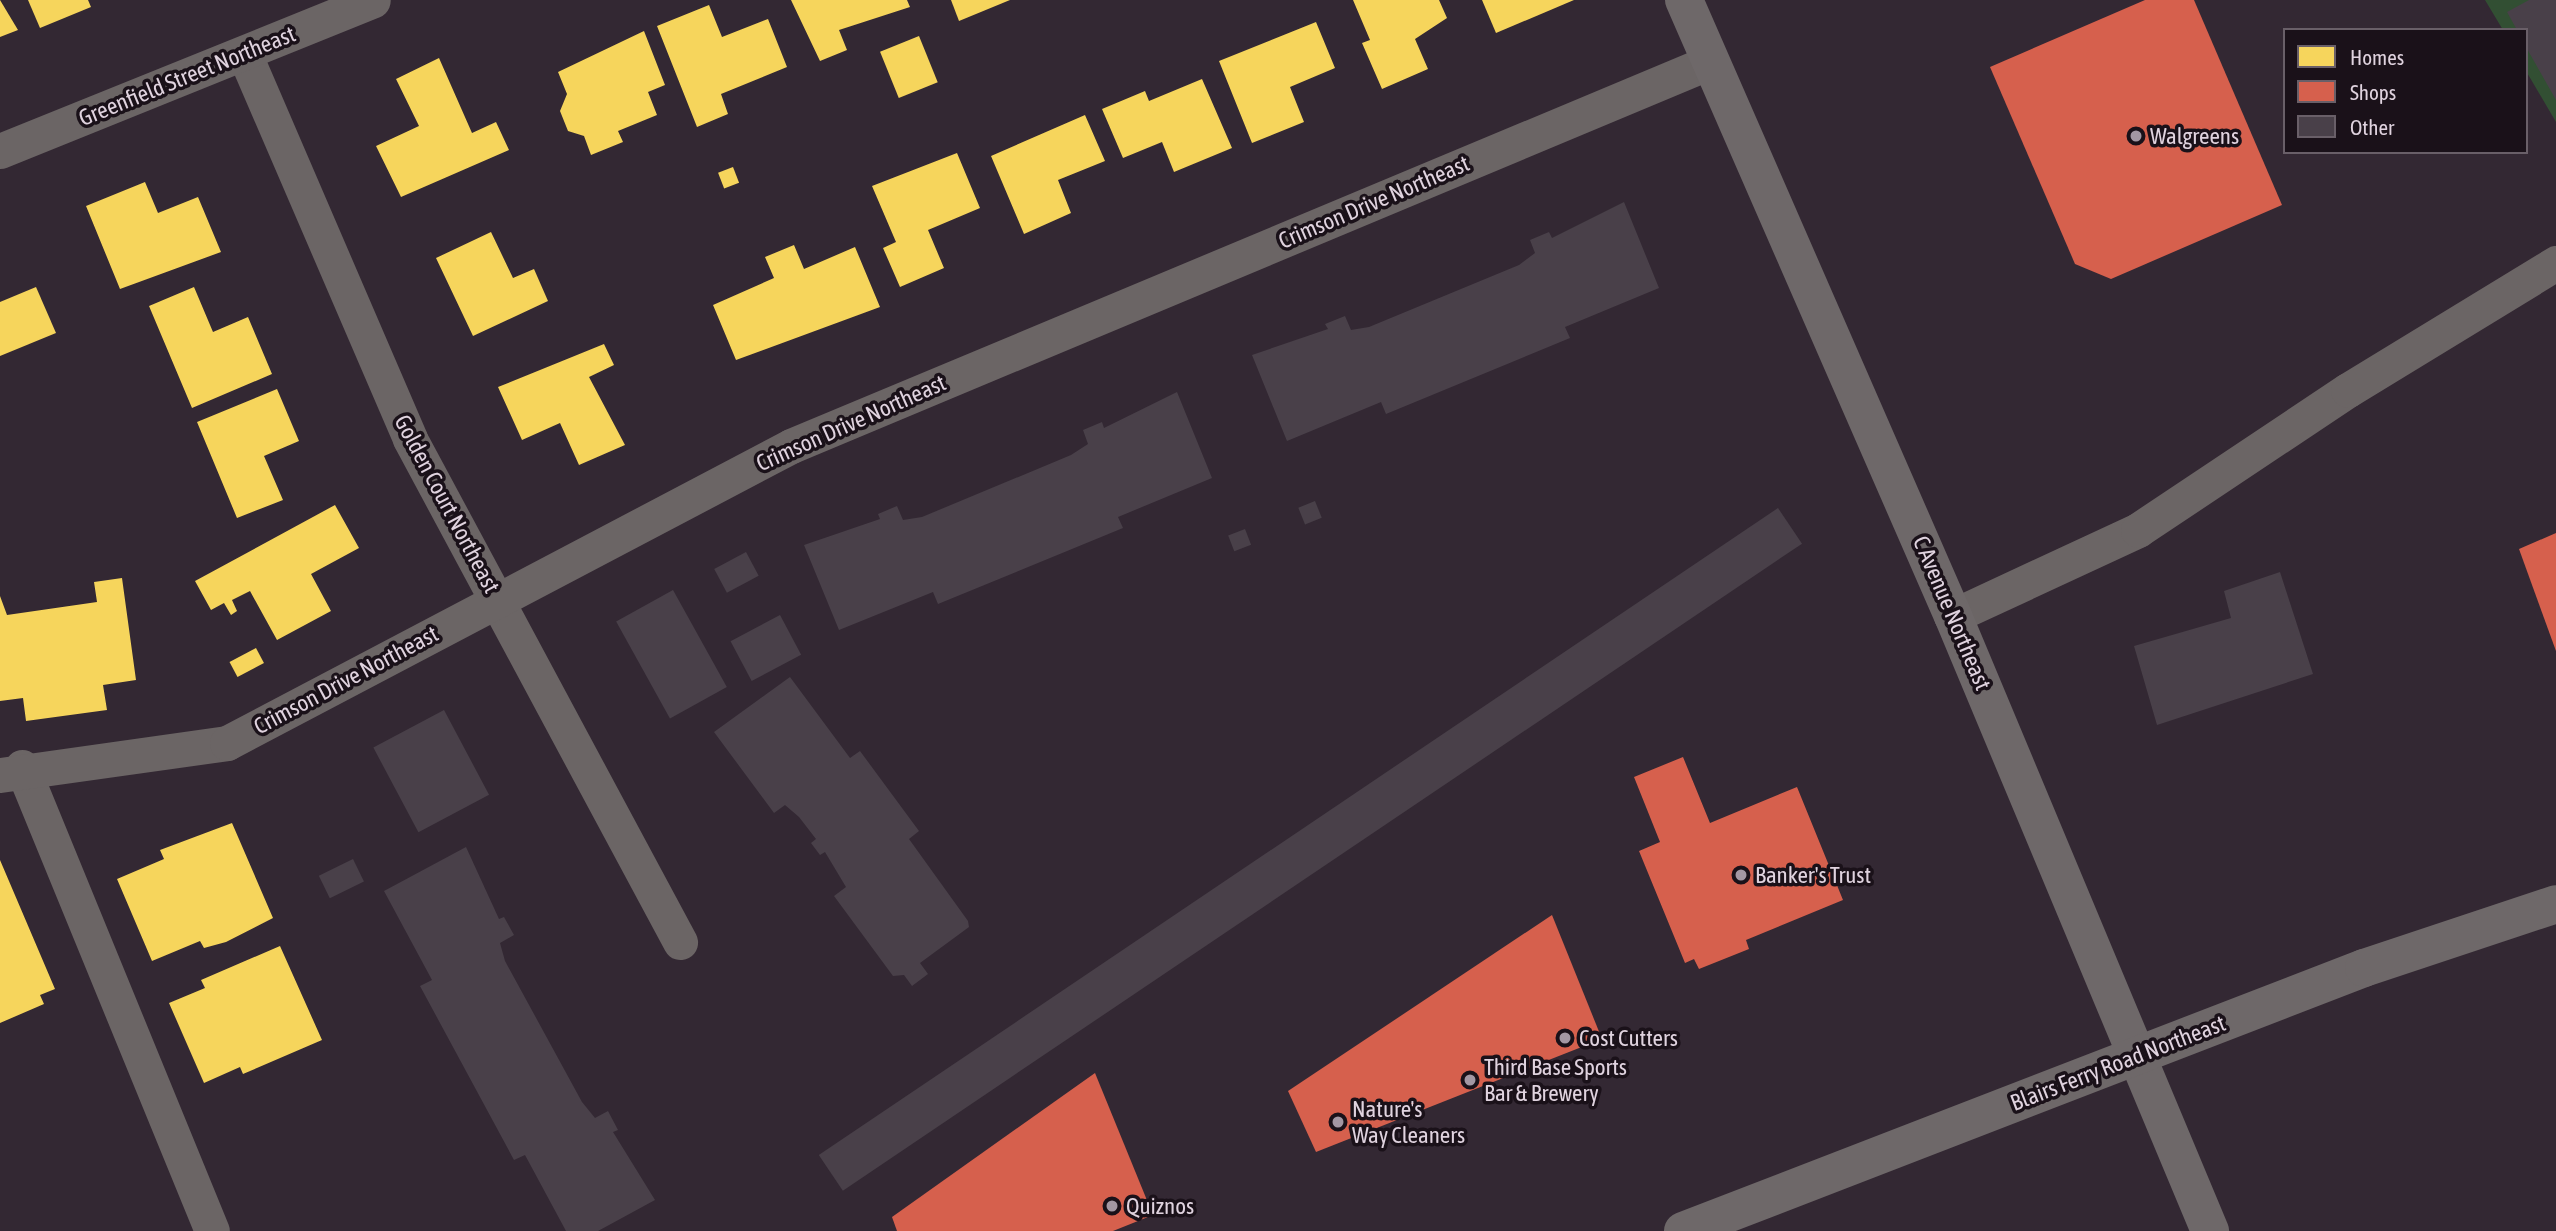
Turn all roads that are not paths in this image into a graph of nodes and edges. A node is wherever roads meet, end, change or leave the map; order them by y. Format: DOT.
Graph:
graph roads {
  1 [pos="373,0"];
  2 [pos="1684,0"];
  3 [pos="244,53"];
  4 [pos="1710,62"];
  5 [pos="0,151"];
  6 [pos="2552,266"];
  7 [pos="497,599"];
  8 [pos="1953,616"];
  9 [pos="11,771"];
  10 [pos="2556,904"];
  11 [pos="680,942"];
  12 [pos="2137,1056"];
  13 [pos="212,1231"];
  14 [pos="1683,1231"];
  15 [pos="2210,1231"];
  1 -- 3 [label="street, Greenfield Street Northeast"];
  2 -- 4 [label="main road, C Avenue Northeast"];
  3 -- 5 [label="street, Greenfield Street Northeast"];
  3 -- 7 [label="street, Golden Court Northeast"];
  4 -- 7 [label="street, Crimson Drive Northeast"];
  4 -- 8 [label="main road, C Avenue Northeast"];
  6 -- 8 [label="street"];
  7 -- 9 [label="street, Crimson Drive Northeast"];
  7 -- 11 [label="street, Golden Court Northeast"];
  8 -- 12 [label="main road, C Avenue Northeast"];
  9 -- 13 [label="street"];
  10 -- 12 [label="main road, Blairs Ferry Road Northeast"];
  12 -- 14 [label="main road, Blairs Ferry Road Northeast"];
  12 -- 15 [label="main road, C Avenue Northeast"];
}
